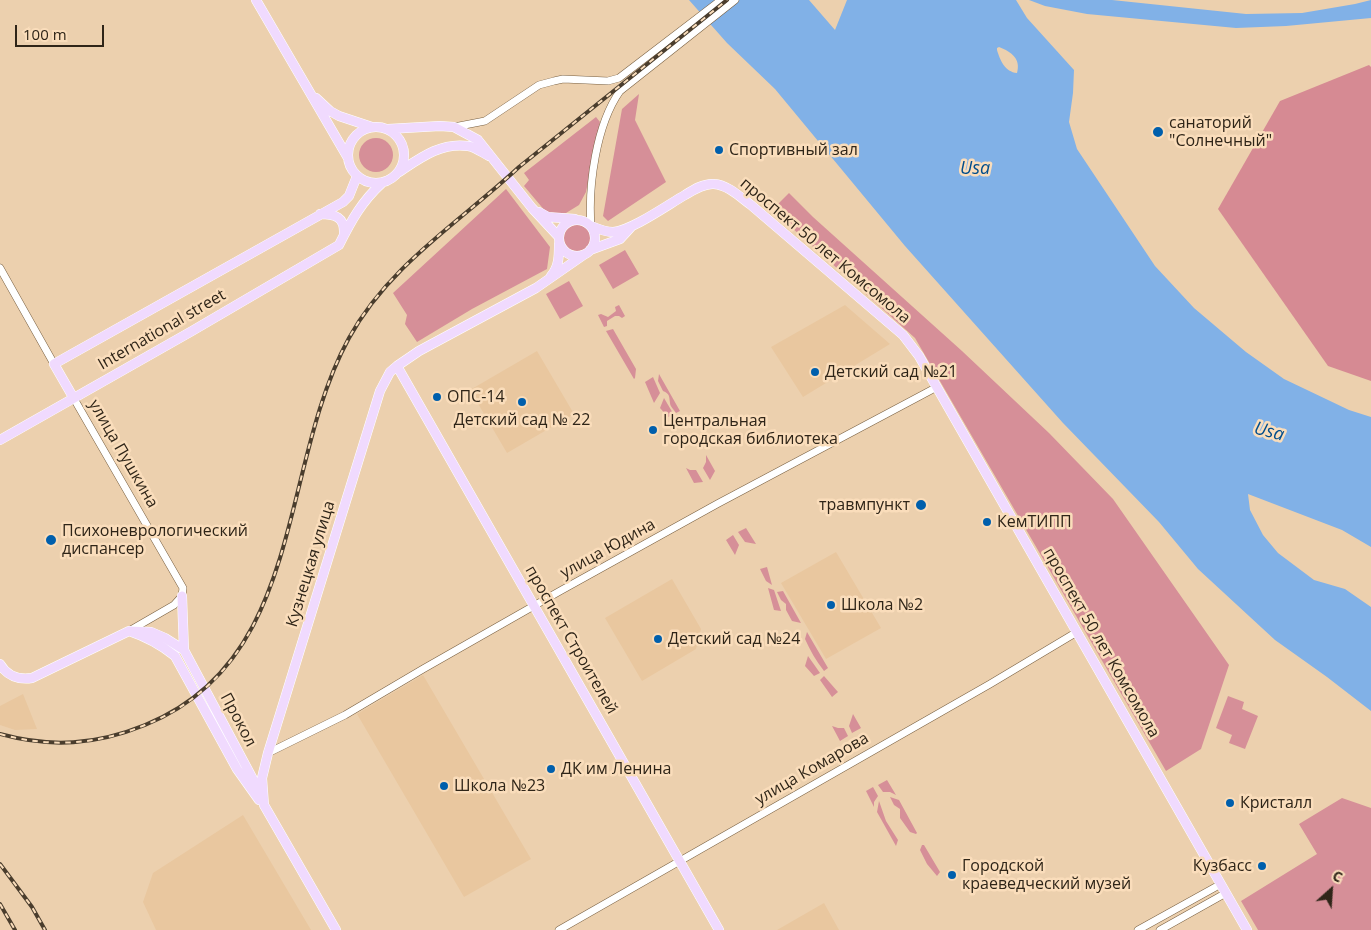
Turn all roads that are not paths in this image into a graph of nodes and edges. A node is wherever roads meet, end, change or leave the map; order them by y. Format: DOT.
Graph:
graph roads {
  1 [pos="256,0"];
  2 [pos="722,0"];
  3 [pos="735,0"];
  4 [pos="307,89"];
  5 [pos="373,127"];
  6 [pos="454,127"];
  7 [pos="388,129"];
  8 [pos="348,158"];
  9 [pos="493,158"];
  10 [pos="399,172"];
  11 [pos="357,176"];
  12 [pos="382,183"];
  13 [pos="532,208"];
  14 [pos="320,214"];
  15 [pos="576,220"];
  16 [pos="591,226"];
  17 [pos="631,227"];
  18 [pos="344,235"];
  19 [pos="559,240"];
  20 [pos="588,252"];
  21 [pos="0,268"];
  22 [pos="548,281"];
  23 [pos="54,364"];
  24 [pos="397,366"];
  25 [pos="937,387"];
  26 [pos="73,397"];
  27 [pos="0,440"];
  28 [pos="182,596"];
  29 [pos="534,606"];
  30 [pos="129,631"];
  31 [pos="1077,632"];
  32 [pos="184,650"];
  33 [pos="2,667"];
  34 [pos="267,755"];
  35 [pos="245,767"];
  36 [pos="264,805"];
  37 [pos="680,860"];
  38 [pos="1220,884"];
  39 [pos="1226,893"];
  40 [pos="336,930"];
  41 [pos="559,930"];
  42 [pos="719,930"];
  43 [pos="1138,930"];
  44 [pos="1160,930"];
  45 [pos="1247,930"];
  46 [pos="1252,930"];
  1 -- 4 [label="main road"];
  2 -- 6 [label="street"];
  3 -- 16 [label="street"];
  4 -- 5 [label="main road"];
  4 -- 8 [label="main road"];
  5 -- 7 [label="main road"];
  5 -- 8 [label="main road"];
  6 -- 7 [label="main road"];
  6 -- 9 [label="main road"];
  7 -- 10 [label="main road"];
  8 -- 11 [label="main road"];
  9 -- 10 [label="main road"];
  9 -- 13 [label="main road"];
  10 -- 12 [label="main road"];
  11 -- 12 [label="main road"];
  11 -- 14 [label="main road, International street"];
  12 -- 18 [label="main road"];
  13 -- 15 [label="main road"];
  13 -- 19 [label="main road"];
  14 -- 18 [label="main road"];
  14 -- 23 [label="main road, International street"];
  15 -- 16 [label="main road"];
  15 -- 19 [label="main road"];
  16 -- 17 [label="main road"];
  16 -- 20 [label="main road"];
  17 -- 20 [label="main road, Кузнецкая улица"];
  17 -- 25 [label="main road, проспект 50 лет Комсомола"];
  18 -- 26 [label="main road, International street"];
  19 -- 20 [label="main road"];
  19 -- 22 [label="main road"];
  20 -- 22 [label="main road, Кузнецкая улица"];
  21 -- 23 [label="street"];
  22 -- 24 [label="main road, Кузнецкая улица"];
  23 -- 26 [label="main road, улица Пушкина"];
  24 -- 29 [label="main road, проспект Строителей"];
  24 -- 34 [label="main road, Кузнецкая улица"];
  25 -- 29 [label="street, улица Юдина"];
  25 -- 31 [label="main road, проспект 50 лет Комсомола"];
  26 -- 27 [label="main road, International street"];
  26 -- 28 [label="street, улица Пушкина"];
  28 -- 30 [label="street"];
  28 -- 32 [label="main road"];
  29 -- 34 [label="street, улица Юдина"];
  29 -- 37 [label="main road, проспект Строителей"];
  30 -- 32 [label="main road"];
  30 -- 33 [label="main road"];
  30 -- 36 [label="main road"];
  31 -- 37 [label="street, улица Комарова"];
  31 -- 38 [label="main road, проспект 50 лет Комсомола"];
  32 -- 35 [label="main road, Прокол"];
  34 -- 35 [label="main road"];
  34 -- 36 [label="main road, Кузнецкая улица"];
  35 -- 36 [label="main road, Прокол"];
  36 -- 40 [label="main road, Кузнецкая улица"];
  37 -- 41 [label="street, улица Комарова"];
  37 -- 42 [label="main road, проспект Строителей"];
  38 -- 39 [label="main road, проспект 50 лет Комсомола"];
  38 -- 43 [label="street"];
  39 -- 44 [label="street"];
  39 -- 45 [label="main road, проспект 50 лет Комсомола"];
  39 -- 46 [label="main road, проспект 50 лет Комсомола"];
}
